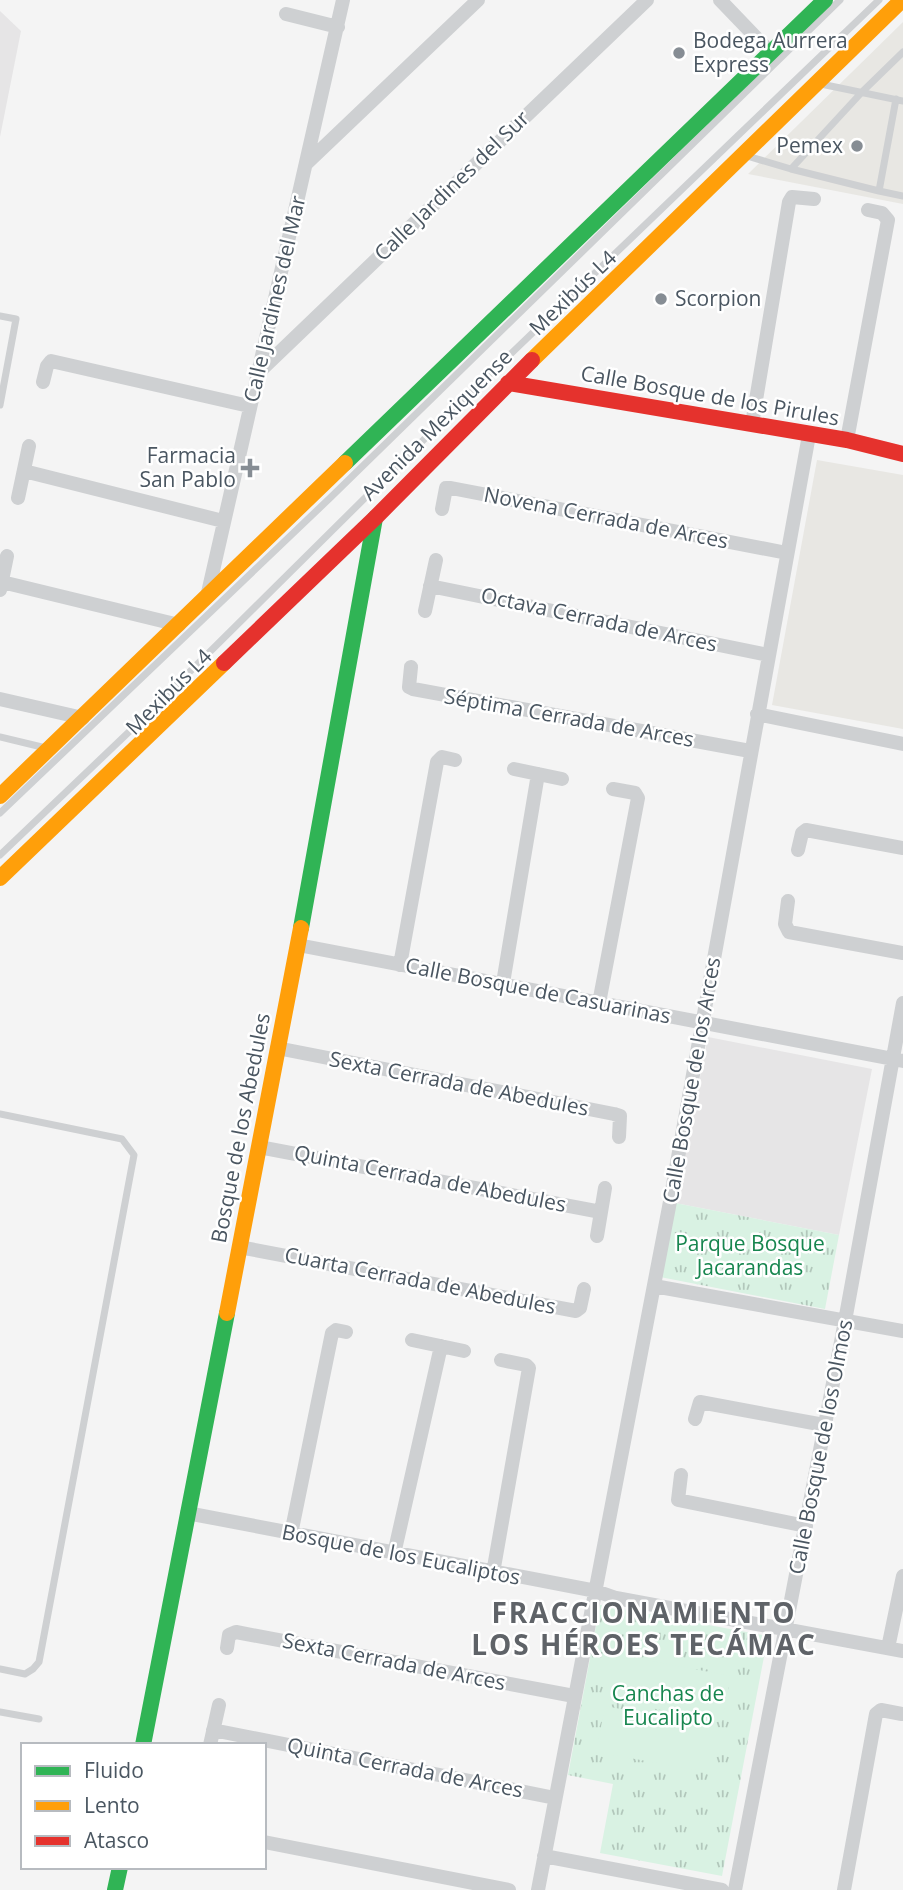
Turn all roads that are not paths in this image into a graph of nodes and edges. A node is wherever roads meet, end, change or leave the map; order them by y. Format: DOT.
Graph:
graph roads {
  1 [pos="343,0"];
  2 [pos="478,0"];
  3 [pos="647,0"];
  4 [pos="720,0"];
  5 [pos="825,0"];
  6 [pos="840,0"];
  7 [pos="879,0"];
  8 [pos="902,0"];
  9 [pos="286,14"];
  10 [pos="338,27"];
  11 [pos="903,52"];
  12 [pos="771,53"];
  13 [pos="817,83"];
  14 [pos="862,92"];
  15 [pos="899,100"];
  16 [pos="743,155"];
  17 [pos="307,163"];
  18 [pos="792,169"];
  19 [pos="879,191"];
  20 [pos="903,196"];
  21 [pos="814,199"];
  22 [pos="867,210"];
  23 [pos="0,316"];
  24 [pos="258,373"];
  25 [pos="43,382"];
  26 [pos="508,383"];
  27 [pos="0,405"];
  28 [pos="249,406"];
  29 [pos="752,424"];
  30 [pos="809,435"];
  31 [pos="847,440"];
  32 [pos="29,446"];
  33 [pos="903,454"];
  34 [pos="24,471"];
  35 [pos="18,499"];
  36 [pos="442,509"];
  37 [pos="374,518"];
  38 [pos="223,520"];
  39 [pos="787,553"];
  40 [pos="7,556"];
  41 [pos="436,560"];
  42 [pos="1,586"];
  43 [pos="430,586"];
  44 [pos="207,598"];
  45 [pos="425,611"];
  46 [pos="179,625"];
  47 [pos="768,655"];
  48 [pos="411,667"];
  49 [pos="0,699"];
  50 [pos="757,714"];
  51 [pos="83,718"];
  52 [pos="0,737"];
  53 [pos="903,744"];
  54 [pos="50,749"];
  55 [pos="750,751"];
  56 [pos="455,760"];
  57 [pos="514,769"];
  58 [pos="538,774"];
  59 [pos="562,779"];
  60 [pos="613,789"];
  61 [pos="0,796"];
  62 [pos="0,813"];
  63 [pos="903,848"];
  64 [pos="798,850"];
  65 [pos="0,855"];
  66 [pos="0,878"];
  67 [pos="788,901"];
  68 [pos="298,945"];
  69 [pos="903,953"];
  70 [pos="400,965"];
  71 [pos="503,983"];
  72 [pos="598,1003"];
  73 [pos="903,1003"];
  74 [pos="703,1023"];
  75 [pos="277,1048"];
  76 [pos="898,1060"];
  77 [pos="0,1114"];
  78 [pos="619,1137"];
  79 [pos="259,1147"];
  80 [pos="606,1188"];
  81 [pos="601,1212"];
  82 [pos="597,1236"];
  83 [pos="239,1247"];
  84 [pos="654,1286"];
  85 [pos="584,1289"];
  86 [pos="845,1321"];
  87 [pos="903,1331"];
  88 [pos="346,1332"];
  89 [pos="412,1340"];
  90 [pos="441,1346"];
  91 [pos="464,1351"];
  92 [pos="501,1360"];
  93 [pos="695,1419"];
  94 [pos="824,1425"];
  95 [pos="681,1475"];
  96 [pos="187,1513"];
  97 [pos="806,1526"];
  98 [pos="291,1534"];
  99 [pos="394,1554"];
  100 [pos="493,1573"];
  101 [pos="903,1576"];
  102 [pos="596,1591"];
  103 [pos="786,1630"];
  104 [pos="227,1648"];
  105 [pos="896,1650"];
  106 [pos="0,1669"];
  107 [pos="574,1696"];
  108 [pos="219,1705"];
  109 [pos="0,1712"];
  110 [pos="902,1714"];
  111 [pos="39,1719"];
  112 [pos="214,1730"];
  113 [pos="143,1743"];
  114 [pos="211,1743"];
  115 [pos="555,1798"];
  116 [pos="266,1842"];
  117 [pos="544,1856"];
  118 [pos="120,1869"];
  119 [pos="115,1890"];
  120 [pos="509,1890"];
  121 [pos="538,1890"];
  122 [pos="722,1890"];
  123 [pos="735,1890"];
  124 [pos="844,1890"];
  1 -- 10 [label="street, Calle Jardines del Mar"];
  2 -- 17 [label="street"];
  3 -- 24 [label="street, Calle Jardines del Sur"];
  4 -- 12 [label="street"];
  5 -- 12 [label="main road, Avenida Mexiquense"];
  6 -- 62 [label="lane, Mexibús L4"];
  7 -- 65 [label="lane, Mexibús L4"];
  8 -- 13 [label="main road, Avenida Mexiquense"];
  9 -- 10 [label="street"];
  10 -- 17 [label="street, Calle Jardines del Mar"];
  11 -- 14 [label="lane"];
  12 -- 44 [label="main road, Avenida Mexiquense"];
  13 -- 14 [label="lane"];
  13 -- 16 [label="main road, Avenida Mexiquense"];
  14 -- 15 [label="lane"];
  14 -- 18 [label="lane"];
  15 -- 19 [label="lane"];
  16 -- 18 [label="lane"];
  16 -- 26 [label="main road, Avenida Mexiquense"];
  17 -- 24 [label="street, Calle Jardines del Mar"];
  18 -- 19 [label="lane"];
  19 -- 20 [label="lane"];
  21 -- 29 [label="street"];
  22 -- 31 [label="street"];
  23 -- 27 [label="lane"];
  24 -- 28 [label="street, Calle Jardines del Mar"];
  25 -- 28 [label="street"];
  26 -- 29 [label="main road, Calle Bosque de los Pirules"];
  26 -- 37 [label="main road, Avenida Mexiquense"];
  28 -- 38 [label="street, Calle Jardines del Mar"];
  29 -- 30 [label="main road, Calle Bosque de los Pirules"];
  30 -- 31 [label="main road, Calle Bosque de los Pirules"];
  30 -- 39 [label="street, Calle Bosque de los Arces"];
  31 -- 33 [label="main road, Calle Bosque de los Pirules"];
  32 -- 34 [label="street"];
  34 -- 35 [label="street"];
  34 -- 38 [label="street"];
  36 -- 39 [label="street, Novena Cerrada de Arces"];
  37 -- 66 [label="main road, Avenida Mexiquense"];
  37 -- 68 [label="main road, Bosque de los Abedules"];
  38 -- 44 [label="street, Calle Jardines del Mar"];
  39 -- 47 [label="street, Calle Bosque de los Arces"];
  40 -- 42 [label="street"];
  41 -- 43 [label="street"];
  42 -- 46 [label="street"];
  43 -- 45 [label="street"];
  43 -- 47 [label="street, Octava Cerrada de Arces"];
  44 -- 46 [label="main road, Avenida Mexiquense"];
  46 -- 51 [label="main road, Avenida Mexiquense"];
  47 -- 50 [label="street, Calle Bosque de los Arces"];
  48 -- 55 [label="street, Séptima Cerrada de Arces"];
  49 -- 51 [label="street"];
  50 -- 53 [label="street"];
  50 -- 55 [label="street, Calle Bosque de los Arces"];
  51 -- 54 [label="main road, Avenida Mexiquense"];
  52 -- 54 [label="lane"];
  54 -- 61 [label="main road, Avenida Mexiquense"];
  55 -- 74 [label="street, Calle Bosque de los Arces"];
  56 -- 70 [label="street"];
  57 -- 58 [label="street"];
  58 -- 59 [label="street"];
  58 -- 71 [label="street"];
  60 -- 72 [label="street"];
  63 -- 64 [label="street"];
  67 -- 69 [label="street"];
  68 -- 70 [label="street, Calle Bosque de Casuarinas"];
  68 -- 75 [label="main road, Bosque de los Abedules"];
  70 -- 71 [label="street, Calle Bosque de Casuarinas"];
  71 -- 72 [label="street, Calle Bosque de Casuarinas"];
  72 -- 74 [label="street, Calle Bosque de Casuarinas"];
  73 -- 76 [label="street, Calle Bosque de los Olmos"];
  74 -- 76 [label="street, Calle Bosque de Casuarinas"];
  74 -- 84 [label="street, Calle Bosque de los Arces"];
  75 -- 78 [label="street, Sexta Cerrada de Abedules"];
  75 -- 79 [label="main road, Bosque de los Abedules"];
  76 -- 86 [label="street, Calle Bosque de los Olmos"];
  77 -- 106 [label="lane"];
  79 -- 81 [label="street, Quinta Cerrada de Abedules"];
  79 -- 83 [label="main road, Bosque de los Abedules"];
  80 -- 81 [label="street"];
  81 -- 82 [label="street"];
  83 -- 85 [label="street, Cuarta Cerrada de Abedules"];
  83 -- 96 [label="main road, Bosque de los Abedules"];
  84 -- 86 [label="street"];
  84 -- 102 [label="street, Calle Bosque de los Arces"];
  86 -- 87 [label="street"];
  86 -- 94 [label="street, Calle Bosque de los Olmos"];
  88 -- 98 [label="street"];
  89 -- 90 [label="street"];
  90 -- 91 [label="street"];
  90 -- 99 [label="street"];
  92 -- 100 [label="street"];
  93 -- 94 [label="street"];
  94 -- 97 [label="street, Calle Bosque de los Olmos"];
  95 -- 97 [label="street"];
  96 -- 98 [label="street, Bosque de los Eucaliptos"];
  96 -- 113 [label="main road, Bosque de los Abedules"];
  97 -- 103 [label="street, Calle Bosque de los Olmos"];
  98 -- 99 [label="street, Bosque de los Eucaliptos"];
  99 -- 100 [label="street, Bosque de los Eucaliptos"];
  100 -- 102 [label="street, Bosque de los Eucaliptos"];
  101 -- 105 [label="street"];
  102 -- 103 [label="street, Bosque de los Eucaliptos"];
  102 -- 107 [label="street, Calle Bosque de los Arces"];
  103 -- 105 [label="street, Bosque de los Eucaliptos"];
  103 -- 123 [label="street, Calle Bosque de los Olmos"];
  104 -- 107 [label="street, Sexta Cerrada de Arces"];
  107 -- 115 [label="street, Calle Bosque de los Arces"];
  108 -- 112 [label="street"];
  109 -- 111 [label="lane"];
  110 -- 124 [label="street"];
  112 -- 114 [label="street"];
  112 -- 115 [label="street, Quinta Cerrada de Arces"];
  115 -- 117 [label="street, Calle Bosque de los Arces"];
  116 -- 120 [label="street"];
  117 -- 121 [label="street, Calle Bosque de los Arces"];
  117 -- 122 [label="street"];
  118 -- 119 [label="main road"];
}
